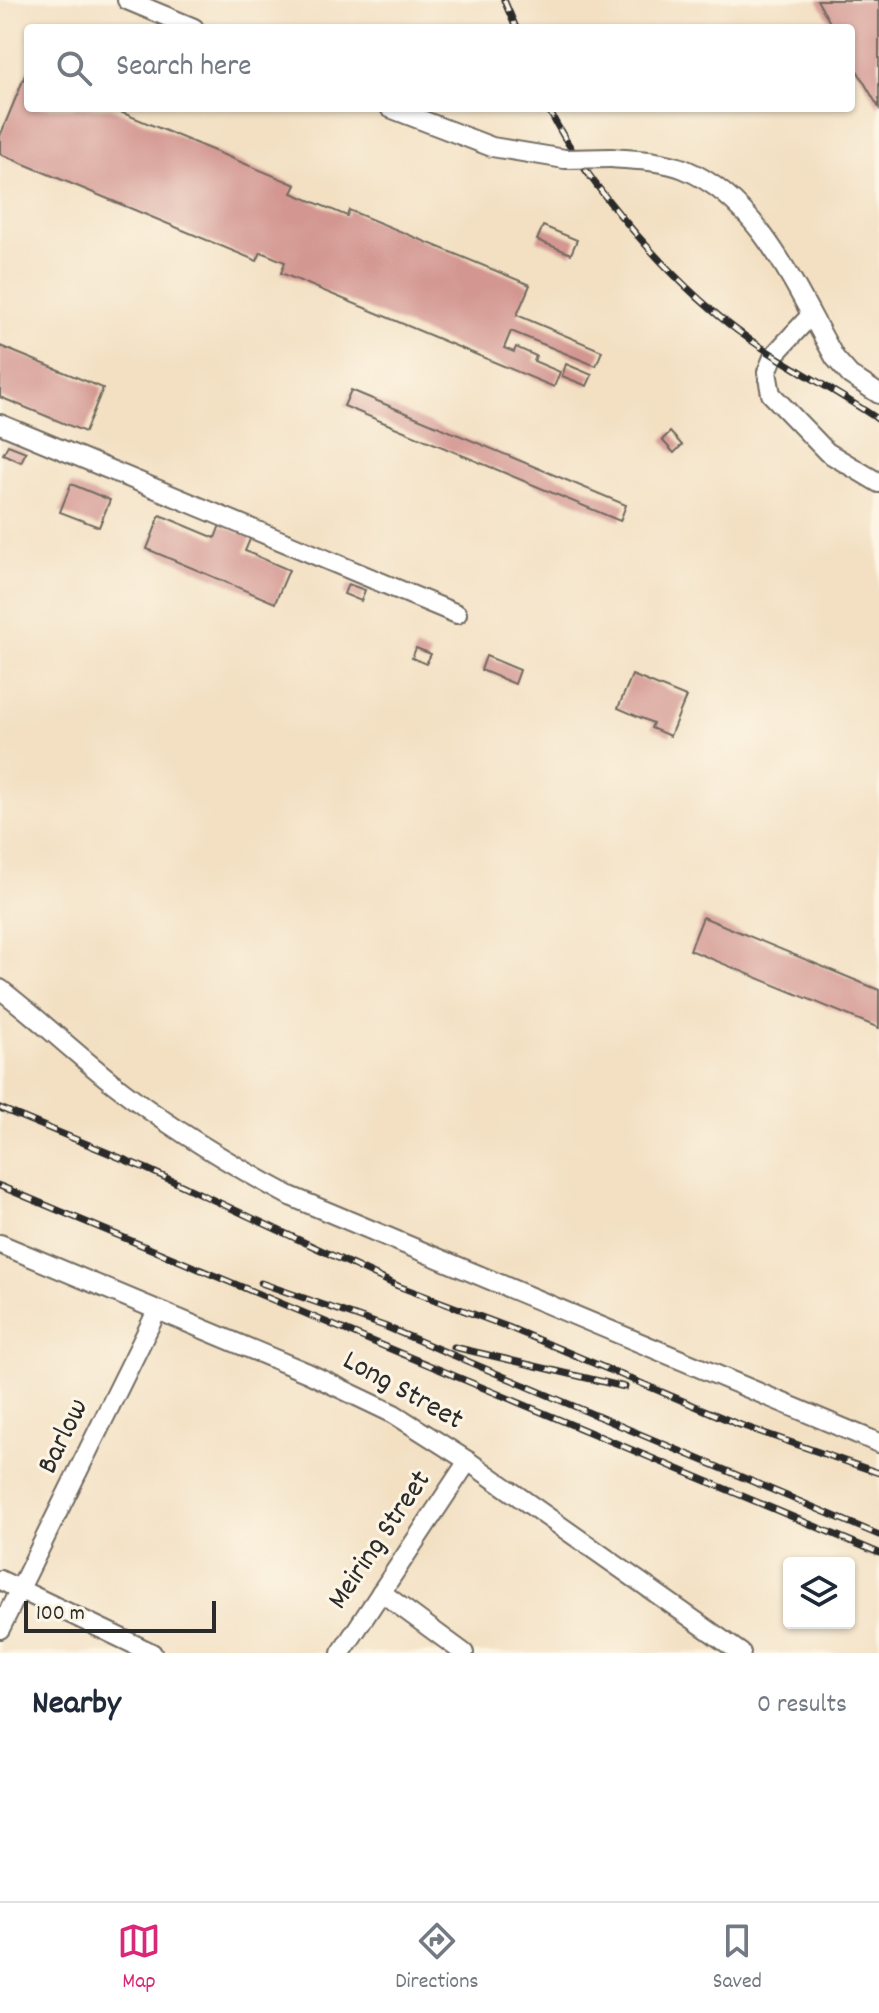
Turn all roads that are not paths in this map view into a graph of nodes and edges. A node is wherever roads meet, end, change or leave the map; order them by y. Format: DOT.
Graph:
graph roads {
  1 [pos="127,0"];
  2 [pos="184,24"];
  3 [pos="400,112"];
  4 [pos="811,315"];
  5 [pos="879,394"];
  6 [pos="0,424"];
  7 [pos="879,483"];
  8 [pos="457,614"];
  9 [pos="0,989"];
  10 [pos="0,1244"];
  11 [pos="157,1311"];
  12 [pos="879,1443"];
  13 [pos="468,1461"];
  14 [pos="0,1580"];
  15 [pos="21,1590"];
  16 [pos="381,1592"];
  17 [pos="0,1629"];
  18 [pos="152,1653"];
  19 [pos="341,1653"];
  20 [pos="464,1653"];
  21 [pos="741,1653"];
  1 -- 2 [label="street"];
  3 -- 4 [label="street, bridge"];
  4 -- 5 [label="street"];
  4 -- 7 [label="street"];
  6 -- 8 [label="street"];
  9 -- 12 [label="street"];
  10 -- 11 [label="street, Long Street"];
  11 -- 13 [label="street, Long Street"];
  11 -- 15 [label="street, Barlow"];
  13 -- 16 [label="street, Meiring Street"];
  13 -- 21 [label="street, Long Street"];
  14 -- 15 [label="street"];
  15 -- 17 [label="street, Barlow"];
  15 -- 18 [label="street"];
  16 -- 19 [label="street, Meiring Street"];
  16 -- 20 [label="street"];
}
